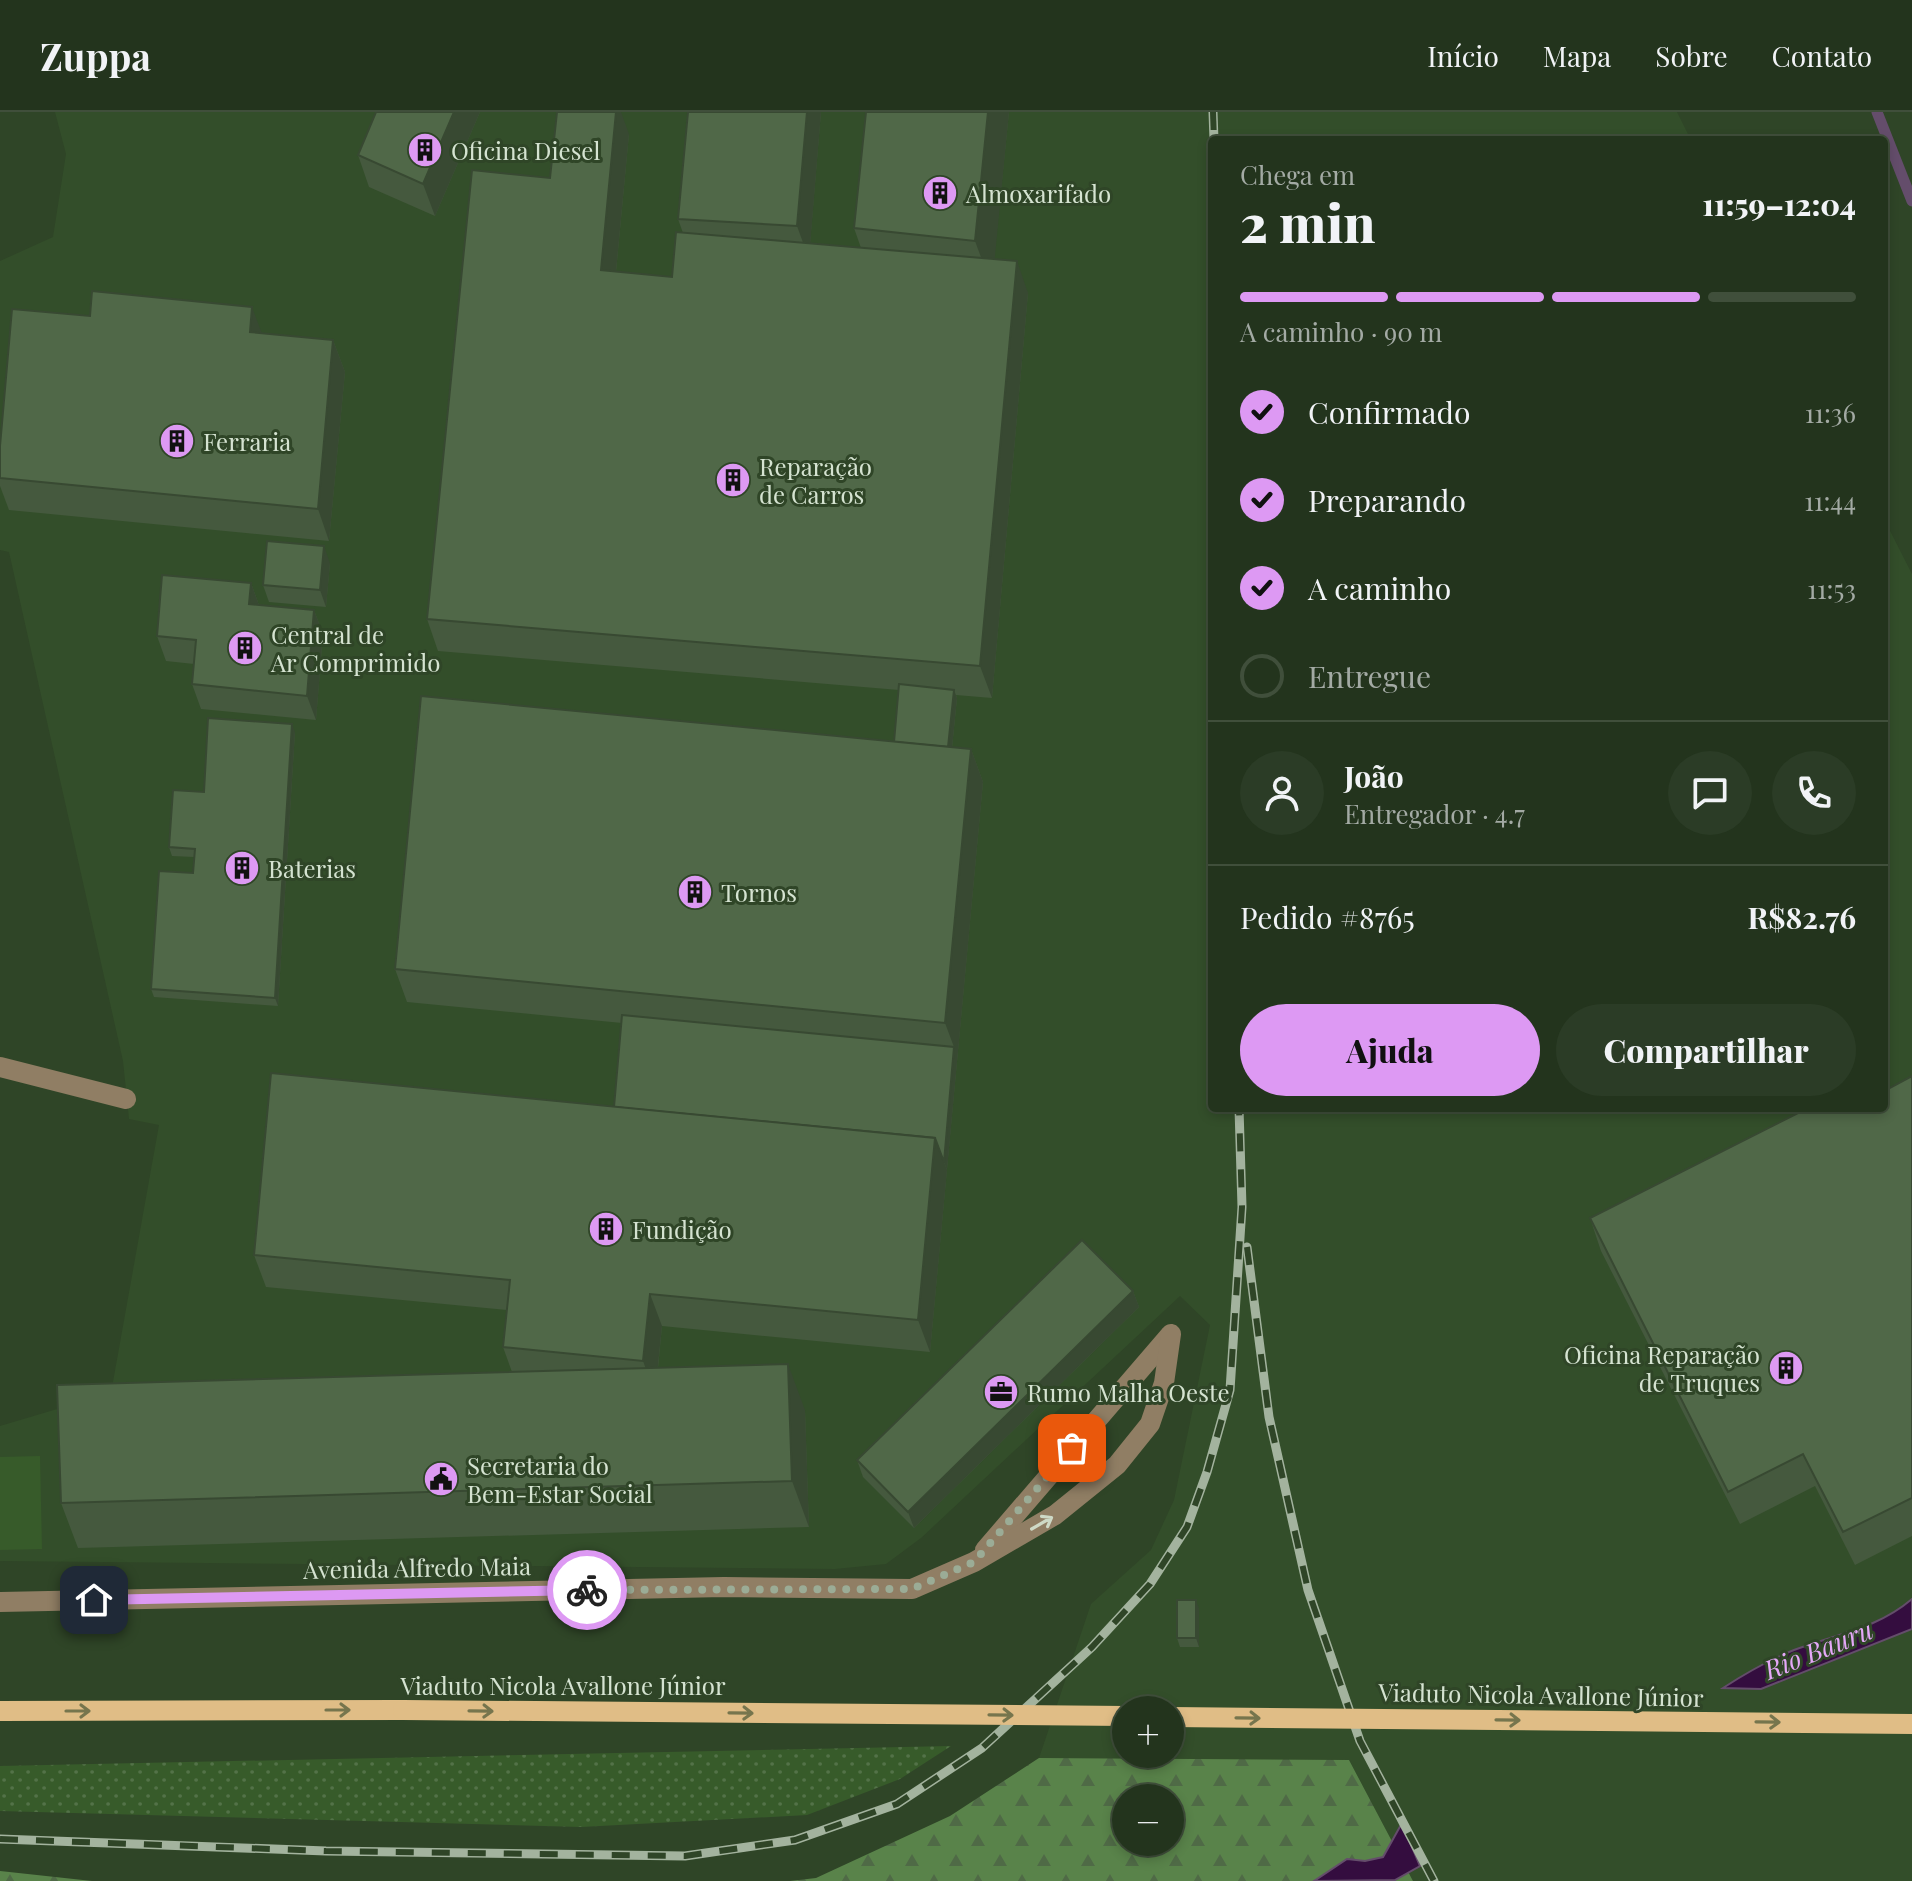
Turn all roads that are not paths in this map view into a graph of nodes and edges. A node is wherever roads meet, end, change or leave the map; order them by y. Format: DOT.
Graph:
graph roads {
  1 [pos="0,1067"];
  2 [pos="126,1099"];
  3 [pos="974,1562"];
  4 [pos="0,1602"];
  5 [pos="0,1711"];
  6 [pos="1112,1716"];
  7 [pos="1184,1717"];
  8 [pos="1912,1724"];
  1 -- 2 [label="street"];
  3 -- 3 [label="street, Avenida Alfredo Maia, one-way"];
  3 -- 4 [label="street, Avenida Alfredo Maia"];
  5 -- 6 [label="main road, Viaduto Nicola Avallone Júnior, one-way, bridge"];
  7 -- 8 [label="main road, Viaduto Nicola Avallone Júnior, one-way, bridge"];
}
